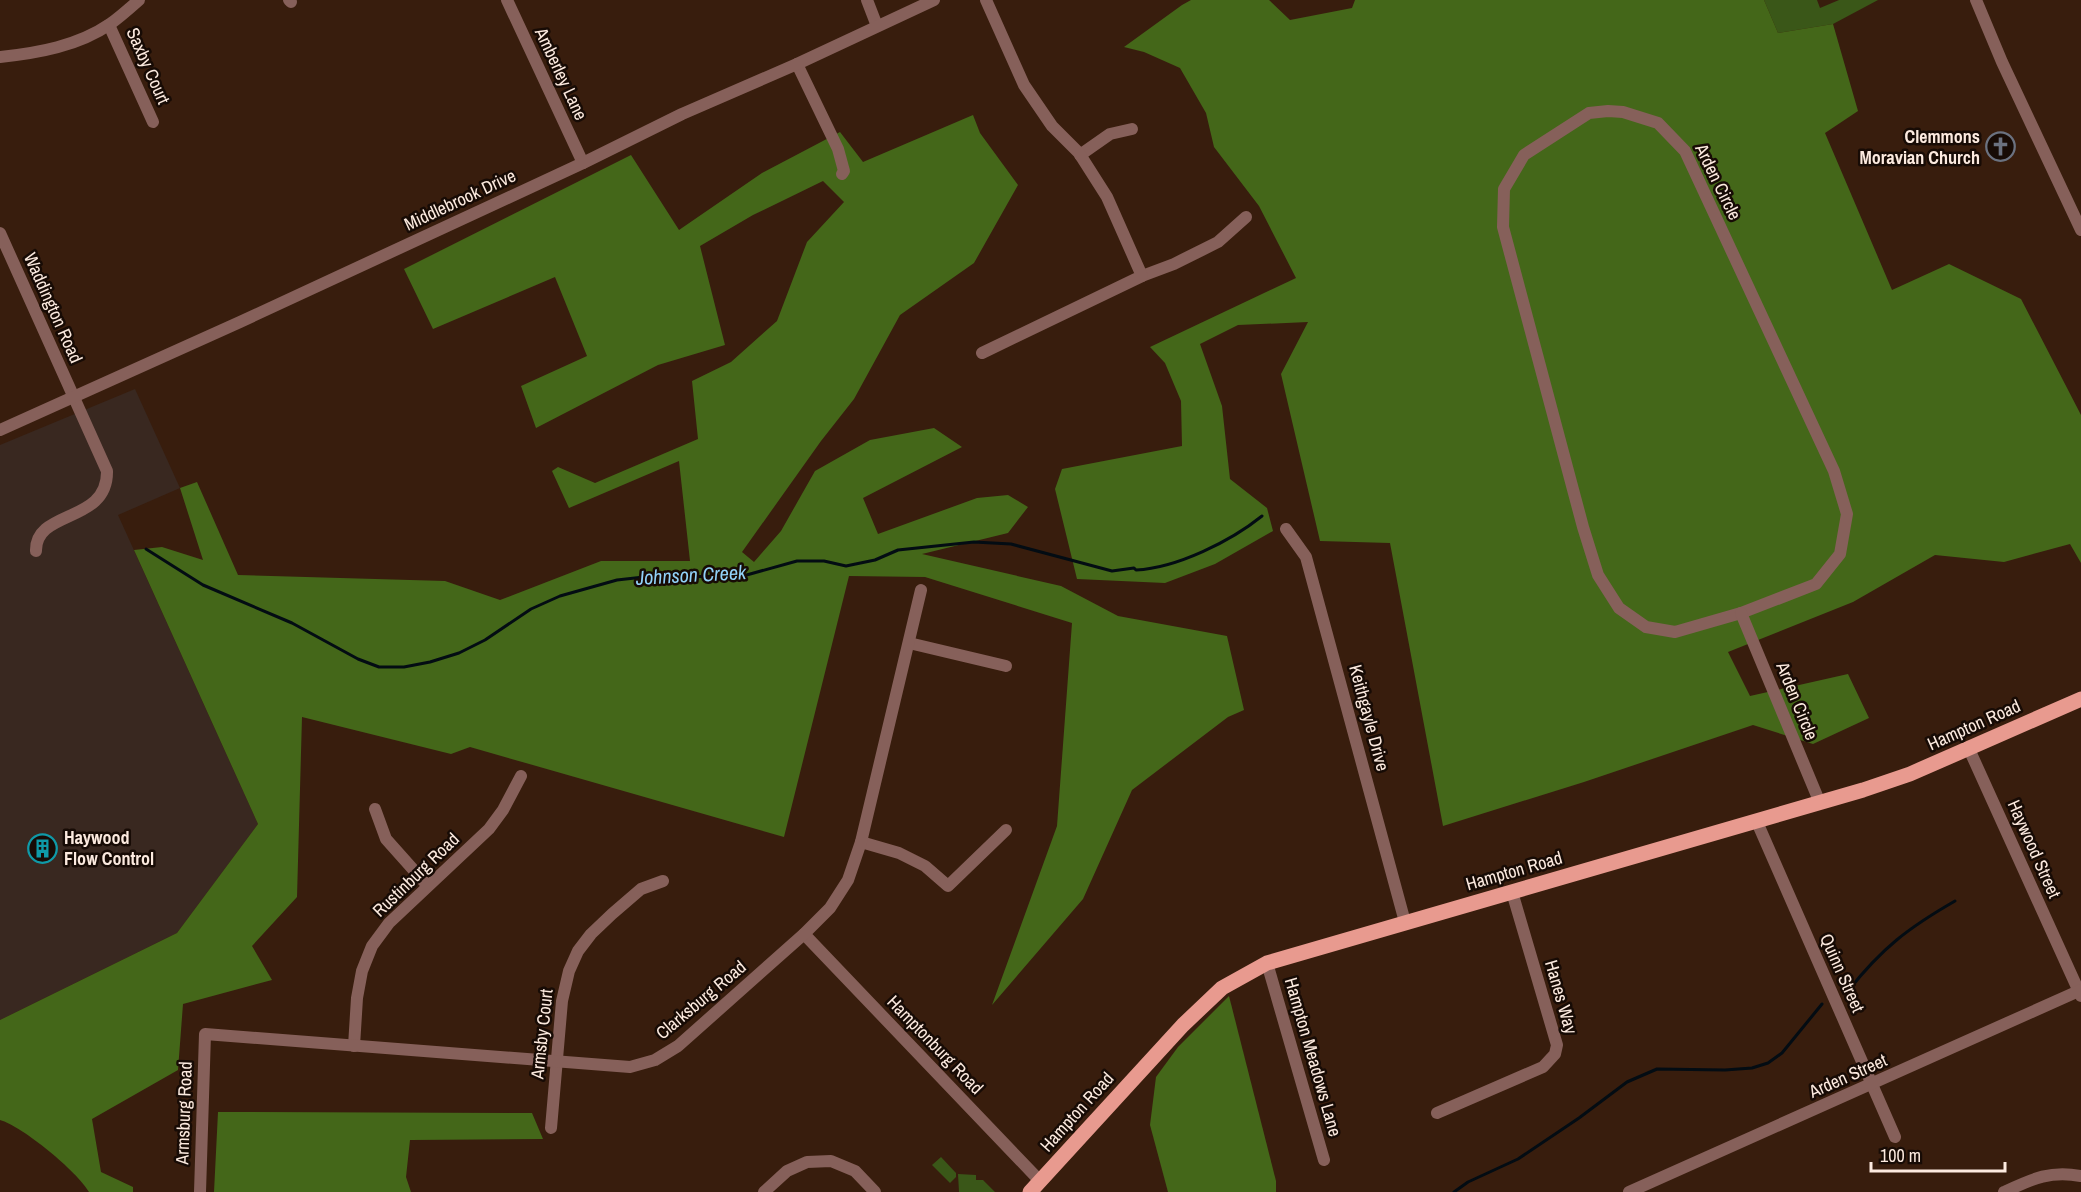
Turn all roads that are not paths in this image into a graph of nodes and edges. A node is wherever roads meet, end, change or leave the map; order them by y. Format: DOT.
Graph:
graph roads {
  1 [pos="139,0"];
  2 [pos="507,0"];
  3 [pos="867,0"];
  4 [pos="934,0"];
  5 [pos="986,0"];
  6 [pos="1976,0"];
  7 [pos="110,25"];
  8 [pos="877,26"];
  9 [pos="0,57"];
  10 [pos="797,64"];
  11 [pos="153,122"];
  12 [pos="1132,129"];
  13 [pos="1080,155"];
  14 [pos="583,163"];
  15 [pos="842,174"];
  16 [pos="1246,217"];
  17 [pos="2081,230"];
  18 [pos="0,233"];
  19 [pos="1142,276"];
  20 [pos="982,353"];
  21 [pos="74,397"];
  22 [pos="0,430"];
  23 [pos="1286,529"];
  24 [pos="36,551"];
  25 [pos="921,590"];
  26 [pos="1741,613"];
  27 [pos="909,643"];
  28 [pos="1006,666"];
  29 [pos="2081,699"];
  30 [pos="1969,749"];
  31 [pos="521,776"];
  32 [pos="1820,803"];
  33 [pos="375,809"];
  34 [pos="1757,822"];
  35 [pos="1006,830"];
  36 [pos="861,842"];
  37 [pos="663,881"];
  38 [pos="427,885"];
  39 [pos="1512,892"];
  40 [pos="1405,922"];
  41 [pos="804,934"];
  42 [pos="1267,963"];
  43 [pos="2080,993"];
  44 [pos="204,1034"];
  45 [pos="354,1046"];
  46 [pos="556,1062"];
  47 [pos="1871,1085"];
  48 [pos="1437,1113"];
  49 [pos="551,1128"];
  50 [pos="1895,1137"];
  51 [pos="1324,1160"];
  52 [pos="2081,1176"];
  53 [pos="1035,1187"];
  54 [pos="200,1192"];
  55 [pos="764,1192"];
  56 [pos="875,1192"];
  57 [pos="1629,1192"];
  58 [pos="2004,1192"];
  1 -- 7 [label="street"];
  2 -- 14 [label="street, Amberley Lane"];
  3 -- 8 [label="street"];
  4 -- 8 [label="street, Middlebrook Drive"];
  5 -- 13 [label="street"];
  6 -- 17 [label="street"];
  7 -- 9 [label="street"];
  7 -- 11 [label="street, Saxby Court"];
  8 -- 10 [label="street, Middlebrook Drive"];
  10 -- 14 [label="street, Middlebrook Drive"];
  10 -- 15 [label="street"];
  12 -- 13 [label="street"];
  13 -- 19 [label="street"];
  14 -- 21 [label="street, Middlebrook Drive"];
  16 -- 19 [label="street"];
  18 -- 21 [label="street, Waddington Road"];
  19 -- 20 [label="street"];
  21 -- 22 [label="street, Middlebrook Drive"];
  21 -- 24 [label="street, Waddington Road"];
  23 -- 40 [label="street, Keithgayle Drive"];
  25 -- 27 [label="street, Clarksburg Road"];
  26 -- 26 [label="street, Arden Circle"];
  26 -- 32 [label="street, Arden Circle"];
  27 -- 28 [label="street"];
  27 -- 36 [label="street, Clarksburg Road"];
  29 -- 30 [label="main road, Hampton Road"];
  30 -- 32 [label="main road, Hampton Road"];
  30 -- 43 [label="street, Haywood Street"];
  31 -- 38 [label="street, Rustinburg Road"];
  32 -- 34 [label="main road, Hampton Road"];
  33 -- 38 [label="street"];
  34 -- 39 [label="main road, Hampton Road"];
  34 -- 47 [label="street, Quinn Street"];
  35 -- 36 [label="street"];
  36 -- 41 [label="street, Clarksburg Road"];
  37 -- 46 [label="street, Armsby Court"];
  38 -- 45 [label="street, Rustinburg Road"];
  39 -- 40 [label="main road, Hampton Road"];
  39 -- 48 [label="street, Hanes Way"];
  40 -- 42 [label="main road, Hampton Road"];
  41 -- 46 [label="street, Clarksburg Road"];
  41 -- 53 [label="street, Hamptonburg Road"];
  42 -- 51 [label="street, Hampton Meadows Lane"];
  42 -- 53 [label="main road, Hampton Road"];
  43 -- 47 [label="street, Arden Street"];
  44 -- 45 [label="street, Clarksburg Road"];
  44 -- 54 [label="street, Armsburg Road"];
  45 -- 46 [label="street, Clarksburg Road"];
  46 -- 49 [label="street, Armsby Court"];
  47 -- 50 [label="street, Quinn Street"];
  47 -- 57 [label="street, Arden Street"];
  52 -- 58 [label="street"];
  55 -- 56 [label="street"];
}
